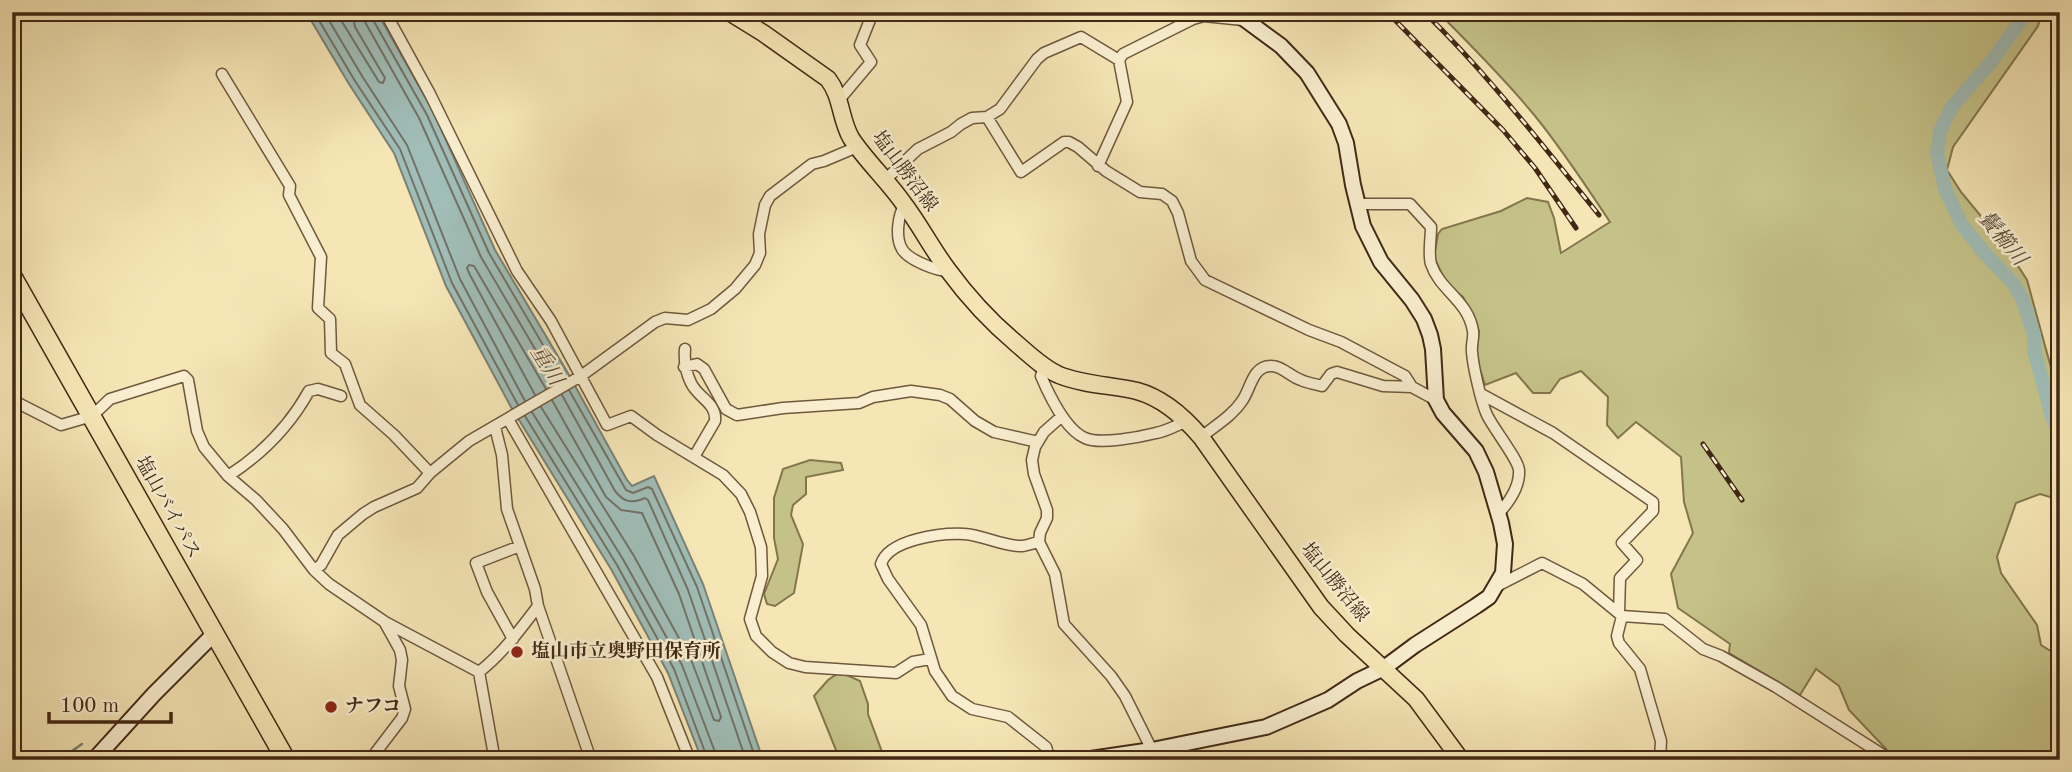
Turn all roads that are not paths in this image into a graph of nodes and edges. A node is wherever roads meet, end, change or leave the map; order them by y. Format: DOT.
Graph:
graph roads {
  1 [pos="385,12"];
  2 [pos="729,12"];
  3 [pos="873,12"];
  4 [pos="1240,16"];
  5 [pos="1119,60"];
  6 [pos="222,74"];
  7 [pos="839,100"];
  8 [pos="987,117"];
  9 [pos="857,147"];
  10 [pos="1098,166"];
  11 [pos="886,179"];
  12 [pos="905,204"];
  13 [pos="1358,204"];
  14 [pos="948,271"];
  15 [pos="12,276"];
  16 [pos="685,349"];
  17 [pos="684,367"];
  18 [pos="1044,367"];
  19 [pos="582,376"];
  20 [pos="1412,387"];
  21 [pos="1481,394"];
  22 [pos="341,396"];
  23 [pos="12,400"];
  24 [pos="1436,400"];
  25 [pos="92,416"];
  26 [pos="1062,416"];
  27 [pos="508,419"];
  28 [pos="1188,421"];
  29 [pos="495,427"];
  30 [pos="1200,437"];
  31 [pos="1038,442"];
  32 [pos="694,457"];
  33 [pos="430,473"];
  34 [pos="228,476"];
  35 [pos="1499,513"];
  36 [pos="1039,542"];
  37 [pos="520,546"];
  38 [pos="314,570"];
  39 [pos="1497,586"];
  40 [pos="538,606"];
  41 [pos="1621,615"];
  42 [pos="385,622"];
  43 [pos="214,634"];
  44 [pos="513,639"];
  45 [pos="930,659"];
  46 [pos="1384,667"];
  47 [pos="479,673"];
  48 [pos="1154,755"];
  49 [pos="1884,758"];
  50 [pos="94,760"];
  51 [pos="286,760"];
  52 [pos="370,760"];
  53 [pos="492,760"];
  54 [pos="591,760"];
  55 [pos="690,760"];
  56 [pos="1050,760"];
  57 [pos="1084,760"];
  58 [pos="1461,760"];
  59 [pos="1660,760"];
  1 -- 19 [label="street"];
  2 -- 7 [label="main road, 塩山勝沼線"];
  3 -- 7 [label="street"];
  4 -- 5 [label="street"];
  4 -- 13 [label="street"];
  5 -- 8 [label="street"];
  5 -- 10 [label="street"];
  6 -- 33 [label="street"];
  7 -- 9 [label="main road, 塩山勝沼線"];
  8 -- 10 [label="street"];
  8 -- 11 [label="street"];
  9 -- 11 [label="main road, 塩山勝沼線"];
  9 -- 19 [label="street"];
  10 -- 20 [label="street"];
  11 -- 12 [label="main road, 塩山勝沼線"];
  12 -- 14 [label="main road, 塩山勝沼線"];
  12 -- 14 [label="street"];
  13 -- 21 [label="street"];
  13 -- 24 [label="street"];
  14 -- 18 [label="main road, 塩山勝沼線"];
  15 -- 25 [label="highway, 塩山バイパス"];
  16 -- 17 [label="street"];
  17 -- 31 [label="street"];
  17 -- 32 [label="street"];
  18 -- 26 [label="street"];
  18 -- 28 [label="main road, 塩山勝沼線"];
  19 -- 27 [label="street"];
  19 -- 32 [label="street"];
  20 -- 24 [label="street"];
  20 -- 30 [label="street"];
  21 -- 35 [label="street"];
  21 -- 41 [label="street"];
  22 -- 34 [label="street"];
  23 -- 25 [label="street"];
  24 -- 35 [label="street"];
  25 -- 34 [label="street"];
  25 -- 43 [label="highway, 塩山バイパス"];
  26 -- 28 [label="street"];
  26 -- 31 [label="street"];
  27 -- 29 [label="street"];
  27 -- 55 [label="street"];
  28 -- 30 [label="main road, 塩山勝沼線"];
  29 -- 33 [label="street"];
  29 -- 37 [label="street"];
  30 -- 46 [label="main road, 塩山勝沼線"];
  31 -- 36 [label="street"];
  32 -- 45 [label="street"];
  33 -- 38 [label="street"];
  34 -- 38 [label="street"];
  35 -- 39 [label="street"];
  36 -- 45 [label="street"];
  36 -- 48 [label="street"];
  37 -- 40 [label="street"];
  37 -- 44 [label="street"];
  38 -- 42 [label="street"];
  39 -- 41 [label="street"];
  39 -- 46 [label="street"];
  40 -- 44 [label="street"];
  40 -- 54 [label="street"];
  41 -- 49 [label="street"];
  41 -- 59 [label="street"];
  42 -- 47 [label="street"];
  42 -- 52 [label="street"];
  43 -- 50 [label="street"];
  43 -- 51 [label="highway, 塩山バイパス"];
  44 -- 47 [label="street"];
  45 -- 56 [label="street"];
  46 -- 48 [label="street"];
  46 -- 58 [label="main road, 塩山勝沼線"];
  47 -- 53 [label="street"];
  48 -- 57 [label="street"];
}
